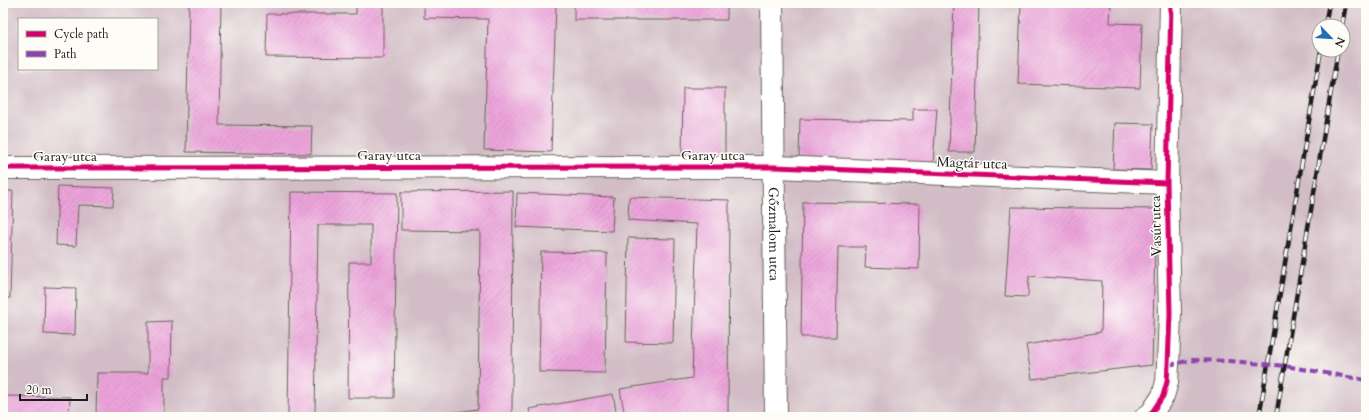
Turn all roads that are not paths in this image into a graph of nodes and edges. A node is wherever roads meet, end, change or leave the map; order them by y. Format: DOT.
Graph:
graph roads {
  1 [pos="772,3"];
  2 [pos="1171,3"];
  3 [pos="775,167"];
  4 [pos="3,168"];
  5 [pos="1167,183"];
  6 [pos="776,417"];
  7 [pos="1146,417"];
  1 -- 3 [label="street, Gőzmalom utca"];
  2 -- 5 [label="street, Vasút utca"];
  3 -- 4 [label="street, Garay utca"];
  3 -- 5 [label="street, Magtár utca"];
  3 -- 6 [label="street, Gőzmalom utca"];
  5 -- 7 [label="street, Vasút utca"];
}
